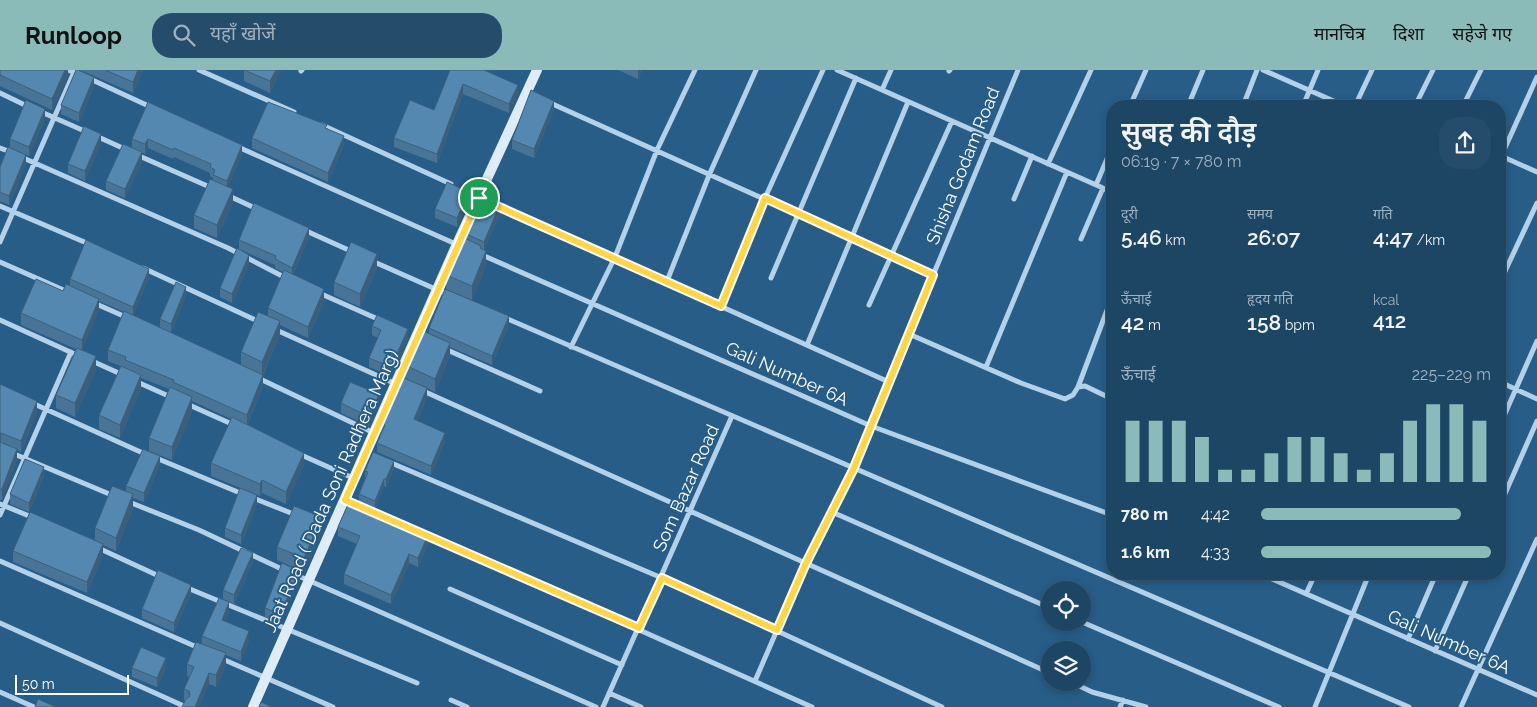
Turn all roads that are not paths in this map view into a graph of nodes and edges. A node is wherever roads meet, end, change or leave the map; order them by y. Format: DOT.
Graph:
graph roads {
  1 [pos="199,70"];
  2 [pos="537,70"];
  3 [pos="695,70"];
  4 [pos="756,70"];
  5 [pos="823,70"];
  6 [pos="838,70"];
  7 [pos="890,70"];
  8 [pos="1018,70"];
  9 [pos="1091,70"];
  10 [pos="1146,70"];
  11 [pos="1203,70"];
  12 [pos="1257,70"];
  13 [pos="1263,70"];
  14 [pos="1318,70"];
  15 [pos="1372,70"];
  16 [pos="1432,70"];
  17 [pos="1481,70"];
  18 [pos="71,71"];
  19 [pos="1537,77"];
  20 [pos="856,78"];
  21 [pos="882,90"];
  22 [pos="1310,90"];
  23 [pos="0,93"];
  24 [pos="544,100"];
  25 [pos="1133,100"];
  26 [pos="1190,100"];
  27 [pos="1245,100"];
  28 [pos="1306,100"];
  29 [pos="1332,100"];
  30 [pos="1358,100"];
  31 [pos="1418,100"];
  32 [pos="1466,100"];
  33 [pos="908,102"];
  34 [pos="156,110"];
  35 [pos="299,115"];
  36 [pos="54,118"];
  37 [pos="952,121"];
  38 [pos="316,122"];
  39 [pos="990,138"];
  40 [pos="234,145"];
  41 [pos="1506,147"];
  42 [pos="0,148"];
  43 [pos="658,150"];
  44 [pos="1032,156"];
  45 [pos="1506,160"];
  46 [pos="1106,161"];
  47 [pos="35,163"];
  48 [pos="1048,164"];
  49 [pos="1067,172"];
  50 [pos="1537,172"];
  51 [pos="710,173"];
  52 [pos="1096,185"];
  53 [pos="458,188"];
  54 [pos="1102,188"];
  55 [pos="1106,190"];
  56 [pos="476,196"];
  57 [pos="765,198"];
  58 [pos="1014,199"];
  59 [pos="1537,203"];
  60 [pos="0,206"];
  61 [pos="13,212"];
  62 [pos="265,213"];
  63 [pos="799,213"];
  64 [pos="302,229"];
  65 [pos="850,237"];
  66 [pos="1081,239"];
  67 [pos="0,242"];
  68 [pos="92,246"];
  69 [pos="461,246"];
  70 [pos="475,252"];
  71 [pos="356,253"];
  72 [pos="891,255"];
  73 [pos="615,257"];
  74 [pos="365,258"];
  75 [pos="0,262"];
  76 [pos="136,265"];
  77 [pos="1506,269"];
  78 [pos="933,275"];
  79 [pos="771,278"];
  80 [pos="667,281"];
  81 [pos="294,282"];
  82 [pos="312,290"];
  83 [pos="438,290"];
  84 [pos="74,294"];
  85 [pos="453,296"];
  86 [pos="83,298"];
  87 [pos="592,304"];
  88 [pos="869,305"];
  89 [pos="721,306"];
  90 [pos="493,313"];
  91 [pos="1106,313"];
  92 [pos="0,320"];
  93 [pos="137,322"];
  94 [pos="391,325"];
  95 [pos="909,334"];
  96 [pos="1537,341"];
  97 [pos="434,344"];
  98 [pos="807,344"];
  99 [pos="571,347"];
  100 [pos="72,352"];
  101 [pos="986,368"];
  102 [pos="254,376"];
  103 [pos="889,382"];
  104 [pos="400,383"];
  105 [pos="1506,385"];
  106 [pos="1078,387"];
  107 [pos="416,388"];
  108 [pos="1515,390"];
  109 [pos="540,391"];
  110 [pos="1106,396"];
  111 [pos="23,399"];
  112 [pos="1537,400"];
  113 [pos="47,410"];
  114 [pos="1506,411"];
  115 [pos="732,416"];
  116 [pos="1537,421"];
  117 [pos="871,426"];
  118 [pos="243,429"];
  119 [pos="374,433"];
  120 [pos="0,448"];
  121 [pos="294,452"];
  122 [pos="25,459"];
  123 [pos="384,460"];
  124 [pos="853,470"];
  125 [pos="355,478"];
  126 [pos="1506,491"];
  127 [pos="116,497"];
  128 [pos="125,501"];
  129 [pos="2,505"];
  130 [pos="691,510"];
  131 [pos="832,512"];
  132 [pos="1106,513"];
  133 [pos="0,515"];
  134 [pos="305,519"];
  135 [pos="38,520"];
  136 [pos="416,531"];
  137 [pos="1537,539"];
  138 [pos="90,544"];
  139 [pos="0,562"];
  140 [pos="806,563"];
  141 [pos="662,578"];
  142 [pos="1106,578"];
  143 [pos="169,580"];
  144 [pos="1111,580"];
  145 [pos="1274,580"];
  146 [pos="1312,580"];
  147 [pos="1366,580"];
  148 [pos="1433,580"];
  149 [pos="1466,580"];
  150 [pos="310,581"];
  151 [pos="178,584"];
  152 [pos="450,589"];
  153 [pos="1306,594"];
  154 [pos="1041,604"];
  155 [pos="1351,614"];
  156 [pos="0,623"];
  157 [pos="1091,626"];
  158 [pos="639,628"];
  159 [pos="288,630"];
  160 [pos="777,630"];
  161 [pos="1408,639"];
  162 [pos="202,650"];
  163 [pos="1435,651"];
  164 [pos="211,654"];
  165 [pos="622,664"];
  166 [pos="1041,669"];
  167 [pos="1478,670"];
  168 [pos="1329,673"];
  169 [pos="266,678"];
  170 [pos="755,680"];
  171 [pos="417,683"];
  172 [pos="1090,691"];
  173 [pos="0,692"];
  174 [pos="610,693"];
  175 [pos="1537,695"];
  176 [pos="451,700"];
  177 [pos="1123,700"];
  178 [pos="34,707"];
  179 [pos="186,707"];
  180 [pos="253,707"];
  181 [pos="333,707"];
  182 [pos="468,707"];
  183 [pos="596,707"];
  184 [pos="603,707"];
  185 [pos="641,707"];
  186 [pos="812,707"];
  187 [pos="942,707"];
  188 [pos="1120,707"];
  189 [pos="1146,707"];
  190 [pos="1278,707"];
  191 [pos="1315,707"];
  192 [pos="1409,707"];
  193 [pos="1461,707"];
  1 -- 35 [label="street"];
  2 -- 56 [label="street, Jaat Road ( Dada Soni Radhera Marg)"];
  3 -- 43 [label="street"];
  4 -- 51 [label="street"];
  5 -- 57 [label="street"];
  6 -- 20 [label="street"];
  7 -- 21 [label="street"];
  8 -- 39 [label="street, Shisha Godam Road"];
  9 -- 48 [label="street"];
  10 -- 25 [label="street"];
  11 -- 26 [label="street"];
  12 -- 27 [label="street"];
  13 -- 22 [label="street"];
  14 -- 22 [label="street"];
  15 -- 30 [label="street"];
  16 -- 31 [label="street"];
  17 -- 32 [label="street"];
  18 -- 34 [label="street"];
  18 -- 36 [label="street"];
  19 -- 41 [label="street"];
  20 -- 21 [label="street"];
  20 -- 63 [label="street"];
  21 -- 33 [label="street"];
  22 -- 28 [label="street"];
  22 -- 29 [label="street"];
  23 -- 36 [label="street"];
  24 -- 43 [label="street"];
  33 -- 37 [label="street"];
  33 -- 65 [label="street"];
  36 -- 47 [label="street"];
  36 -- 62 [label="street"];
  37 -- 39 [label="street"];
  37 -- 72 [label="street"];
  38 -- 53 [label="street"];
  39 -- 44 [label="street"];
  39 -- 78 [label="street, Shisha Godam Road"];
  40 -- 69 [label="street"];
  42 -- 47 [label="street"];
  43 -- 51 [label="street"];
  43 -- 73 [label="street"];
  44 -- 48 [label="street"];
  44 -- 58 [label="street"];
  45 -- 50 [label="street"];
  46 -- 52 [label="street"];
  47 -- 61 [label="street"];
  47 -- 81 [label="street"];
  48 -- 49 [label="street"];
  49 -- 52 [label="street"];
  49 -- 101 [label="street"];
  51 -- 57 [label="street"];
  51 -- 80 [label="street"];
  52 -- 54 [label="street"];
  54 -- 55 [label="street"];
  54 -- 66 [label="street"];
  56 -- 69 [label="street, Jaat Road ( Dada Soni Radhera Marg)"];
  56 -- 73 [label="street"];
  57 -- 63 [label="street"];
  57 -- 89 [label="street"];
  59 -- 77 [label="street"];
  60 -- 61 [label="street"];
  61 -- 67 [label="street"];
  61 -- 68 [label="street"];
  63 -- 65 [label="street"];
  63 -- 79 [label="street"];
  64 -- 71 [label="street"];
  65 -- 72 [label="street"];
  65 -- 98 [label="street"];
  69 -- 83 [label="street, Jaat Road ( Dada Soni Radhera Marg)"];
  70 -- 87 [label="street, Gali Number 6A"];
  72 -- 78 [label="street"];
  72 -- 88 [label="street"];
  73 -- 80 [label="street"];
  73 -- 87 [label="street"];
  74 -- 83 [label="street"];
  75 -- 84 [label="street"];
  76 -- 104 [label="street"];
  78 -- 95 [label="street, Shisha Godam Road"];
  80 -- 89 [label="street"];
  82 -- 94 [label="street"];
  83 -- 85 [label="street"];
  83 -- 104 [label="street, Jaat Road ( Dada Soni Radhera Marg)"];
  86 -- 93 [label="street"];
  87 -- 99 [label="street"];
  87 -- 117 [label="street, Gali Number 6A"];
  89 -- 98 [label="street"];
  90 -- 99 [label="street"];
  91 -- 106 [label="street"];
  92 -- 100 [label="street"];
  95 -- 101 [label="street"];
  95 -- 103 [label="street, Shisha Godam Road"];
  96 -- 108 [label="street"];
  97 -- 109 [label="street"];
  98 -- 103 [label="street"];
  99 -- 115 [label="street"];
  100 -- 113 [label="street"];
  100 -- 118 [label="street"];
  101 -- 106 [label="street"];
  102 -- 119 [label="street"];
  103 -- 117 [label="street, Shisha Godam Road"];
  104 -- 119 [label="street, Jaat Road ( Dada Soni Radhera Marg)"];
  105 -- 108 [label="street"];
  106 -- 110 [label="street"];
  107 -- 130 [label="street"];
  108 -- 112 [label="street"];
  108 -- 114 [label="street"];
  111 -- 113 [label="street"];
  113 -- 122 [label="street"];
  113 -- 134 [label="street"];
  115 -- 124 [label="street"];
  115 -- 130 [label="street, Som Bazar Road"];
  116 -- 126 [label="street"];
  117 -- 124 [label="street, Shisha Godam Road"];
  117 -- 132 [label="street, Gali Number 6A"];
  119 -- 125 [label="street, Jaat Road ( Dada Soni Radhera Marg)"];
  120 -- 122 [label="street"];
  121 -- 125 [label="street"];
  122 -- 127 [label="street"];
  122 -- 129 [label="street"];
  123 -- 141 [label="street"];
  124 -- 131 [label="street, Shisha Godam Road"];
  124 -- 142 [label="street"];
  125 -- 150 [label="street, Jaat Road ( Dada Soni Radhera Marg)"];
  128 -- 150 [label="street"];
  129 -- 133 [label="street"];
  129 -- 135 [label="street"];
  130 -- 140 [label="street"];
  130 -- 141 [label="street, Som Bazar Road"];
  131 -- 140 [label="street, Shisha Godam Road"];
  131 -- 154 [label="street"];
  136 -- 158 [label="street"];
  137 -- 167 [label="street"];
  138 -- 143 [label="street"];
  139 -- 162 [label="street"];
  140 -- 160 [label="street, Shisha Godam Road"];
  140 -- 166 [label="street"];
  141 -- 158 [label="street, Som Bazar Road"];
  141 -- 160 [label="street"];
  144 -- 168 [label="street"];
  145 -- 153 [label="street"];
  146 -- 153 [label="street"];
  147 -- 155 [label="street"];
  148 -- 161 [label="street"];
  149 -- 163 [label="street"];
  150 -- 159 [label="street, Jaat Road ( Dada Soni Radhera Marg)"];
  150 -- 183 [label="street"];
  151 -- 159 [label="street"];
  152 -- 165 [label="street"];
  153 -- 155 [label="street, Gali Number 6A"];
  155 -- 161 [label="street, Gali Number 6A"];
  155 -- 168 [label="street"];
  156 -- 179 [label="street"];
  157 -- 190 [label="street"];
  158 -- 165 [label="street, Som Bazar Road"];
  158 -- 170 [label="street"];
  159 -- 169 [label="street, Jaat Road ( Dada Soni Radhera Marg)"];
  159 -- 171 [label="street"];
  160 -- 170 [label="street, Shisha Godam Road"];
  160 -- 187 [label="street"];
  161 -- 163 [label="street, Gali Number 6A"];
  163 -- 167 [label="street, Gali Number 6A"];
  164 -- 169 [label="street"];
  165 -- 174 [label="street, Som Bazar Road"];
  167 -- 175 [label="street, Gali Number 6A"];
  167 -- 193 [label="street"];
  168 -- 191 [label="street"];
  168 -- 192 [label="street"];
  169 -- 180 [label="street, Jaat Road ( Dada Soni Radhera Marg)"];
  169 -- 181 [label="street"];
  170 -- 186 [label="street"];
  172 -- 177 [label="street"];
  173 -- 178 [label="street"];
  174 -- 184 [label="street, Som Bazar Road"];
  174 -- 185 [label="street"];
  176 -- 182 [label="street"];
  177 -- 188 [label="street"];
  177 -- 189 [label="street"];
}
